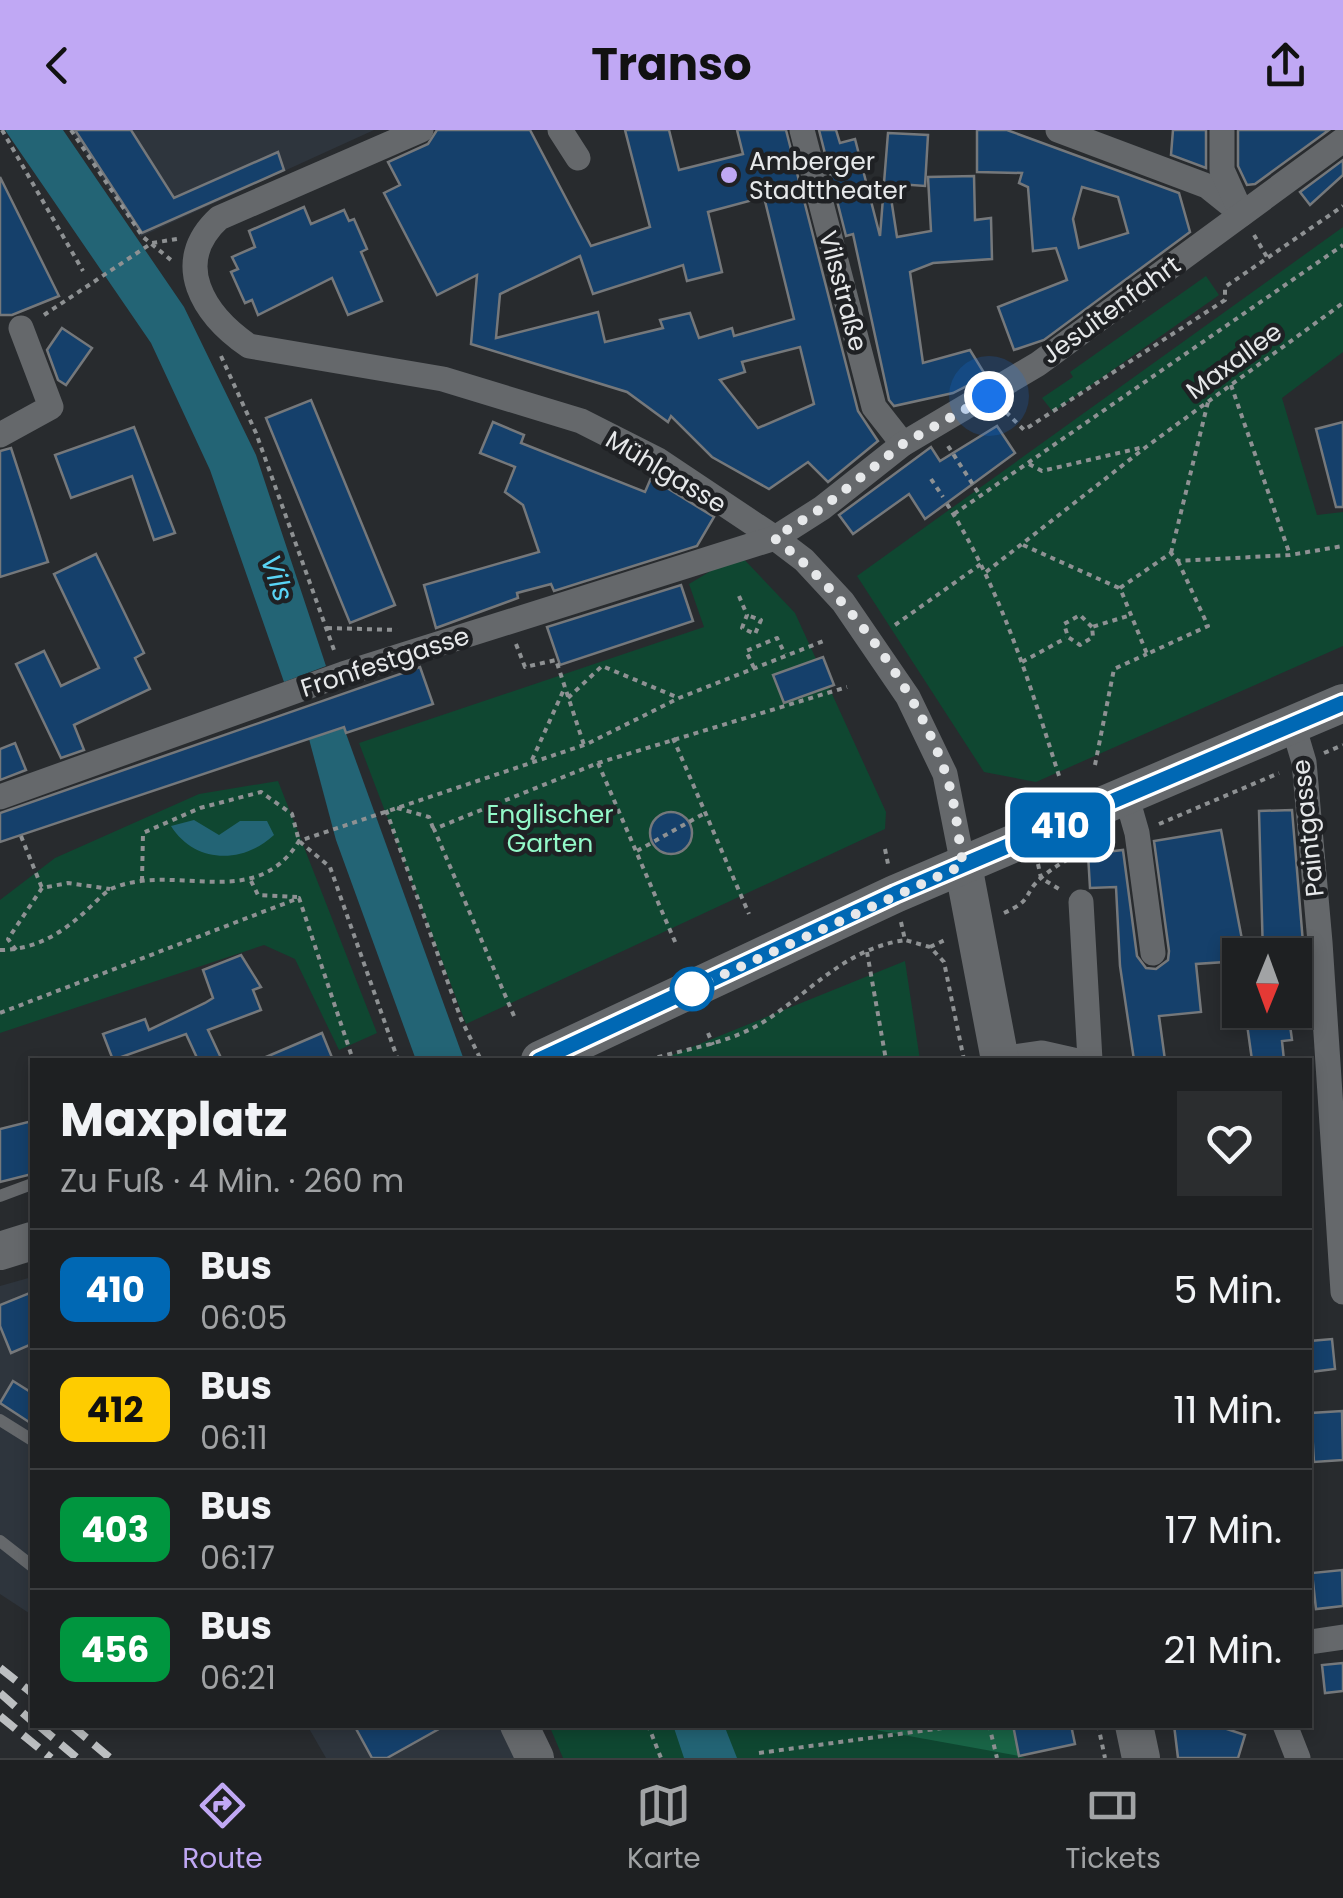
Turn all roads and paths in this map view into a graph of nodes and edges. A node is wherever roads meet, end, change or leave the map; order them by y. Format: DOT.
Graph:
graph roads {
  1 [pos="2,130"];
  2 [pos="71,130"];
  3 [pos="421,130"];
  4 [pos="560,130"];
  5 [pos="802,130"];
  6 [pos="1058,130"];
  7 [pos="1222,130"];
  8 [pos="1343,140"];
  9 [pos="578,158"];
  10 [pos="1343,206"];
  11 [pos="1242,214"];
  12 [pos="152,243"];
  13 [pos="1343,245"];
  14 [pos="83,271"];
  15 [pos="182,271"];
  16 [pos="73,298"];
  17 [pos="1343,303"];
  18 [pos="21,328"];
  19 [pos="215,343"];
  20 [pos="1231,384"];
  21 [pos="989,396"];
  22 [pos="1209,401"];
  23 [pos="934,426"];
  24 [pos="0,436"];
  25 [pos="903,444"];
  26 [pos="1146,446"];
  27 [pos="1029,464"];
  28 [pos="931,479"];
  29 [pos="942,496"];
  30 [pos="980,497"];
  31 [pos="948,504"];
  32 [pos="954,514"];
  33 [pos="774,538"];
  34 [pos="1023,545"];
  35 [pos="1343,546"];
  36 [pos="1171,553"];
  37 [pos="1290,555"];
  38 [pos="1178,560"];
  39 [pos="981,564"];
  40 [pos="986,572"];
  41 [pos="1120,588"];
  42 [pos="740,596"];
  43 [pos="747,615"];
  44 [pos="1131,615"];
  45 [pos="507,622"];
  46 [pos="895,625"];
  47 [pos="1092,626"];
  48 [pos="756,634"];
  49 [pos="1068,637"];
  50 [pos="826,640"];
  51 [pos="762,645"];
  52 [pos="1147,654"];
  53 [pos="786,656"];
  54 [pos="339,662"];
  55 [pos="1022,662"];
  56 [pos="754,668"];
  57 [pos="565,687"];
  58 [pos="847,687"];
  59 [pos="568,698"];
  60 [pos="678,698"];
  61 [pos="1343,703"];
  62 [pos="1293,725"];
  63 [pos="672,738"];
  64 [pos="584,745"];
  65 [pos="1343,745"];
  66 [pos="1304,762"];
  67 [pos="530,763"];
  68 [pos="598,763"];
  69 [pos="1095,765"];
  70 [pos="1060,779"];
  71 [pos="0,796"];
  72 [pos="397,808"];
  73 [pos="386,810"];
  74 [pos="706,814"];
  75 [pos="1132,815"];
  76 [pos="434,830"];
  77 [pos="21,836"];
  78 [pos="299,842"];
  79 [pos="637,850"];
  80 [pos="963,865"];
  81 [pos="1040,878"];
  82 [pos="251,881"];
  83 [pos="142,882"];
  84 [pos="42,888"];
  85 [pos="110,889"];
  86 [pos="895,894"];
  87 [pos="300,898"];
  88 [pos="1080,902"];
  89 [pos="749,914"];
  90 [pos="905,940"];
  91 [pos="676,944"];
  92 [pos="0,950"];
  93 [pos="16,950"];
  94 [pos="867,951"];
  95 [pos="1153,953"];
  96 [pos="0,1013"];
  97 [pos="514,1016"];
  98 [pos="708,1033"];
  99 [pos="713,1045"];
  100 [pos="352,1058"];
  101 [pos="397,1058"];
  102 [pos="480,1058"];
  103 [pos="544,1058"];
  104 [pos="657,1058"];
  105 [pos="886,1058"];
  106 [pos="964,1058"];
  107 [pos="1000,1058"];
  108 [pos="1007,1058"];
  109 [pos="1064,1058"];
  110 [pos="1090,1058"];
  111 [pos="30,1185"];
  112 [pos="0,1196"];
  113 [pos="30,1243"];
  114 [pos="0,1251"];
  115 [pos="1343,1292"];
  116 [pos="0,1420"];
  117 [pos="30,1439"];
  118 [pos="0,1540"];
  119 [pos="30,1564"];
  120 [pos="1343,1637"];
  121 [pos="1312,1642"];
  122 [pos="520,1728"];
  123 [pos="649,1728"];
  124 [pos="943,1728"];
  125 [pos="990,1728"];
  126 [pos="1099,1728"];
  127 [pos="1135,1728"];
  128 [pos="1285,1728"];
  129 [pos="759,1753"];
  130 [pos="535,1758"];
  131 [pos="661,1758"];
  132 [pos="997,1758"];
  133 [pos="1105,1758"];
  134 [pos="1141,1758"];
  135 [pos="1298,1758"];
  1 -- 14 [label="path"];
  2 -- 12 [label="path"];
  3 -- 33 [label="street, Mühlgasse"];
  4 -- 9 [label="street"];
  5 -- 25 [label="street, Vilsstraße"];
  6 -- 11 [label="street"];
  7 -- 11 [label="street"];
  8 -- 11 [label="street, Jesuitenfahrt"];
  10 -- 21 [label="path"];
  11 -- 21 [label="street, Jesuitenfahrt"];
  12 -- 15 [label="path"];
  12 -- 16 [label="path"];
  13 -- 27 [label="path"];
  17 -- 20 [label="path, Maxallee"];
  18 -- 24 [label="street"];
  19 -- 54 [label="path"];
  20 -- 22 [label="path, Maxallee"];
  20 -- 37 [label="path"];
  21 -- 23 [label="street, Jesuitenfahrt"];
  22 -- 26 [label="path, Maxallee"];
  22 -- 36 [label="path"];
  23 -- 25 [label="street, Jesuitenfahrt"];
  23 -- 30 [label="path"];
  25 -- 33 [label="street, Jesuitenfahrt"];
  26 -- 27 [label="path, Maxallee"];
  26 -- 34 [label="path, Maxallee"];
  27 -- 30 [label="path"];
  28 -- 29 [label="path"];
  30 -- 32 [label="path"];
  31 -- 32 [label="path"];
  32 -- 39 [label="path"];
  33 -- 45 [label="street, Fronfestgasse"];
  33 -- 80 [label="street, Mühlgasse"];
  34 -- 40 [label="path, Maxallee"];
  34 -- 41 [label="path"];
  35 -- 37 [label="path"];
  36 -- 38 [label="path"];
  36 -- 41 [label="path"];
  37 -- 38 [label="path"];
  38 -- 52 [label="path"];
  39 -- 40 [label="path"];
  39 -- 46 [label="path"];
  40 -- 55 [label="path"];
  41 -- 44 [label="path"];
  42 -- 43 [label="path"];
  43 -- 48 [label="path"];
  43 -- 48 [label="path"];
  44 -- 47 [label="path"];
  44 -- 52 [label="path"];
  45 -- 54 [label="street, Fronfestgasse"];
  45 -- 57 [label="path"];
  47 -- 49 [label="path"];
  47 -- 49 [label="path"];
  48 -- 51 [label="path"];
  49 -- 55 [label="path"];
  50 -- 53 [label="path"];
  51 -- 53 [label="path"];
  51 -- 56 [label="path"];
  52 -- 69 [label="path"];
  53 -- 56 [label="path"];
  54 -- 71 [label="street, Fronfestgasse"];
  55 -- 70 [label="path"];
  56 -- 60 [label="path"];
  57 -- 59 [label="path"];
  57 -- 67 [label="path"];
  58 -- 63 [label="path"];
  59 -- 60 [label="path"];
  59 -- 64 [label="path"];
  60 -- 64 [label="path"];
  61 -- 62 [label="main road"];
  62 -- 66 [label="street, Paintgasse"];
  62 -- 75 [label="main road"];
  63 -- 68 [label="path"];
  63 -- 74 [label="path"];
  64 -- 67 [label="path"];
  65 -- 66 [label="path"];
  66 -- 75 [label="path"];
  66 -- 115 [label="street, Paintgasse"];
  67 -- 72 [label="path"];
  68 -- 76 [label="path"];
  68 -- 79 [label="path"];
  72 -- 73 [label="path"];
  72 -- 76 [label="path"];
  73 -- 78 [label="path"];
  73 -- 102 [label="path"];
  74 -- 79 [label="path"];
  74 -- 89 [label="path"];
  75 -- 80 [label="main road"];
  75 -- 81 [label="path"];
  75 -- 95 [label="street"];
  76 -- 97 [label="path"];
  77 -- 84 [label="path"];
  78 -- 82 [label="path"];
  78 -- 83 [label="path"];
  78 -- 101 [label="path"];
  79 -- 91 [label="path"];
  80 -- 86 [label="main road"];
  80 -- 107 [label="main road"];
  82 -- 83 [label="path"];
  82 -- 87 [label="path"];
  83 -- 85 [label="path"];
  84 -- 85 [label="path"];
  84 -- 93 [label="path"];
  85 -- 93 [label="path"];
  86 -- 90 [label="path"];
  86 -- 103 [label="main road"];
  87 -- 96 [label="path"];
  87 -- 100 [label="path"];
  88 -- 110 [label="street"];
  90 -- 94 [label="path"];
  90 -- 106 [label="path"];
  92 -- 93 [label="path"];
  94 -- 99 [label="path"];
  94 -- 105 [label="path"];
  98 -- 99 [label="path"];
  99 -- 104 [label="path"];
  108 -- 109 [label="street"];
  111 -- 112 [label="lane"];
  113 -- 114 [label="main road"];
  116 -- 117 [label="lane"];
  118 -- 119 [label="lane"];
  120 -- 121 [label="street"];
  122 -- 130 [label="main road"];
  123 -- 131 [label="path"];
  124 -- 129 [label="path"];
  125 -- 132 [label="path"];
  126 -- 133 [label="path"];
  127 -- 134 [label="main road"];
  128 -- 135 [label="street"];
}
